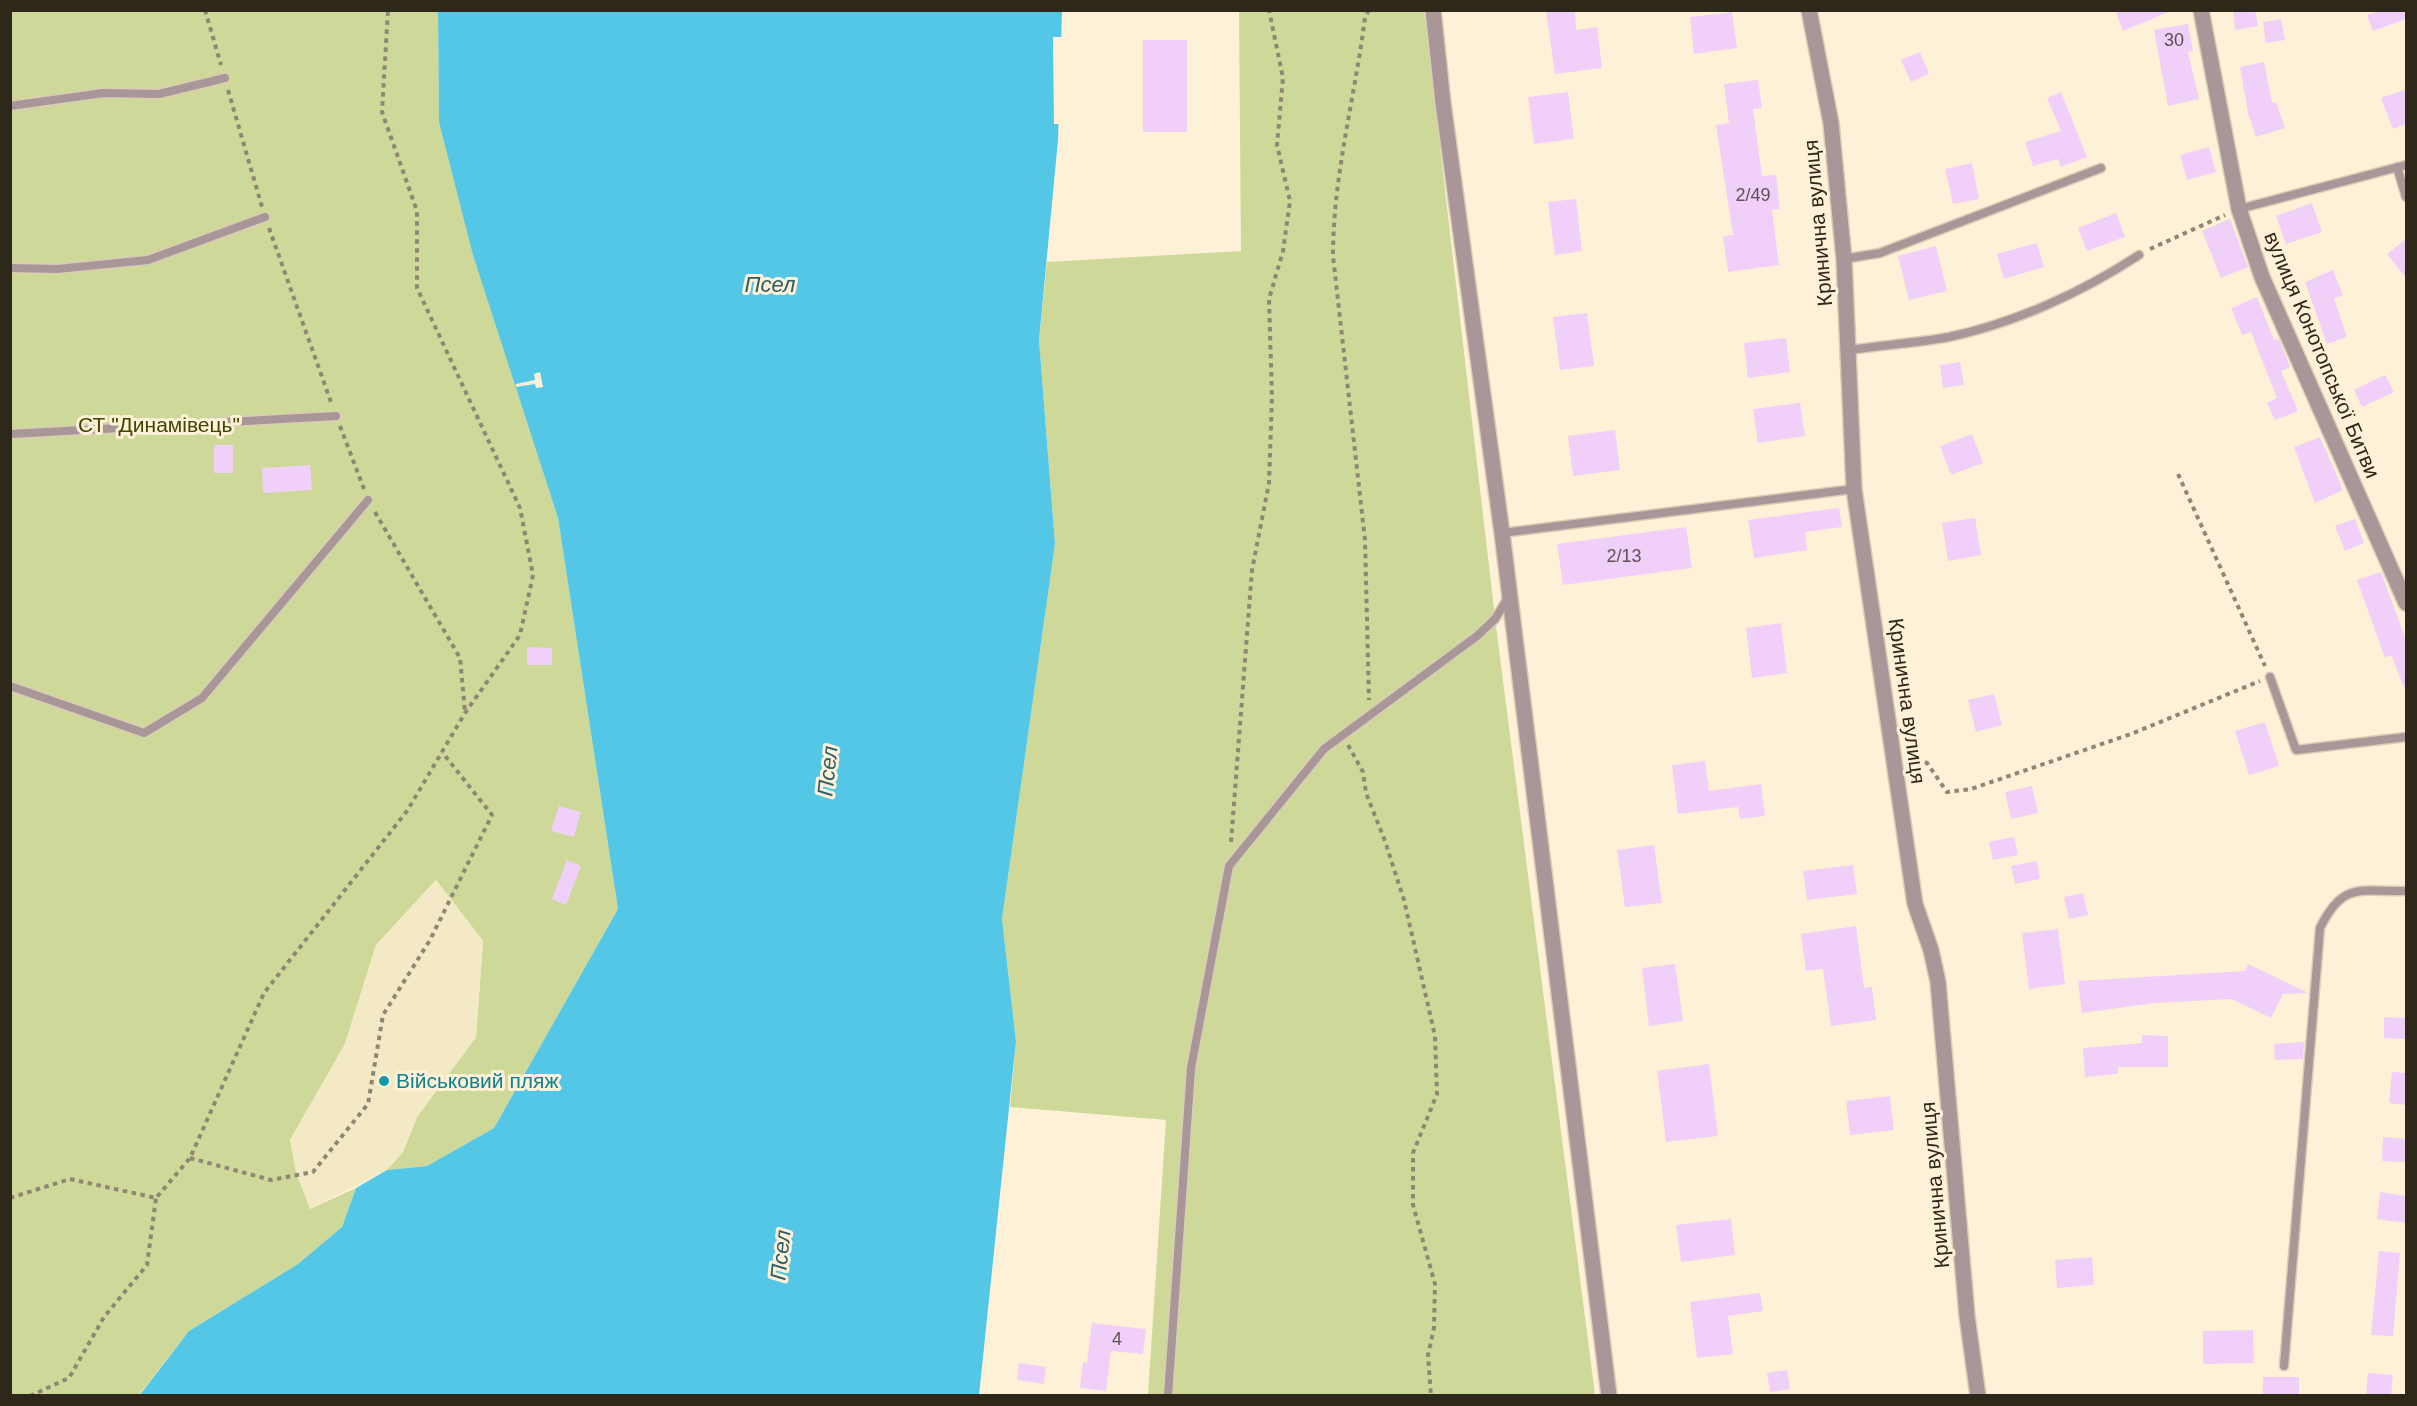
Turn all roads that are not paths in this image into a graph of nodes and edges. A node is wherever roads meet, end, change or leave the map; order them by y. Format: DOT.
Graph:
graph roads {
  1 [pos="1433,10"];
  2 [pos="1809,10"];
  3 [pos="2201,10"];
  4 [pos="225,78"];
  5 [pos="10,106"];
  6 [pos="2406,165"];
  7 [pos="2397,167"];
  8 [pos="2101,168"];
  9 [pos="2406,197"];
  10 [pos="2239,208"];
  11 [pos="266,217"];
  12 [pos="2139,255"];
  13 [pos="1844,259"];
  14 [pos="10,268"];
  15 [pos="1849,350"];
  16 [pos="336,416"];
  17 [pos="10,434"];
  18 [pos="1854,489"];
  19 [pos="368,500"];
  20 [pos="1502,533"];
  21 [pos="1510,594"];
  22 [pos="2406,603"];
  23 [pos="2270,677"];
  24 [pos="10,686"];
  25 [pos="2406,737"];
  26 [pos="2406,891"];
  27 [pos="2284,1366"];
  28 [pos="1168,1395"];
  29 [pos="1609,1395"];
  30 [pos="1978,1395"];
  1 -- 20 [label="street"];
  2 -- 13 [label="street, Кринична вулиця"];
  3 -- 10 [label="street, вулиця Конотопської Битви"];
  4 -- 5 [label="lane"];
  6 -- 7 [label="lane"];
  7 -- 9 [label="lane"];
  7 -- 10 [label="lane"];
  8 -- 13 [label="lane"];
  10 -- 22 [label="street, вулиця Конотопської Битви"];
  11 -- 14 [label="lane"];
  12 -- 15 [label="lane"];
  13 -- 15 [label="street, Кринична вулиця"];
  15 -- 18 [label="street, Кринична вулиця"];
  16 -- 17 [label="lane"];
  18 -- 20 [label="lane"];
  18 -- 30 [label="street, Кринична вулиця"];
  19 -- 24 [label="lane"];
  20 -- 21 [label="street"];
  21 -- 28 [label="lane"];
  21 -- 29 [label="street"];
  23 -- 25 [label="lane"];
  26 -- 27 [label="lane"];
}
